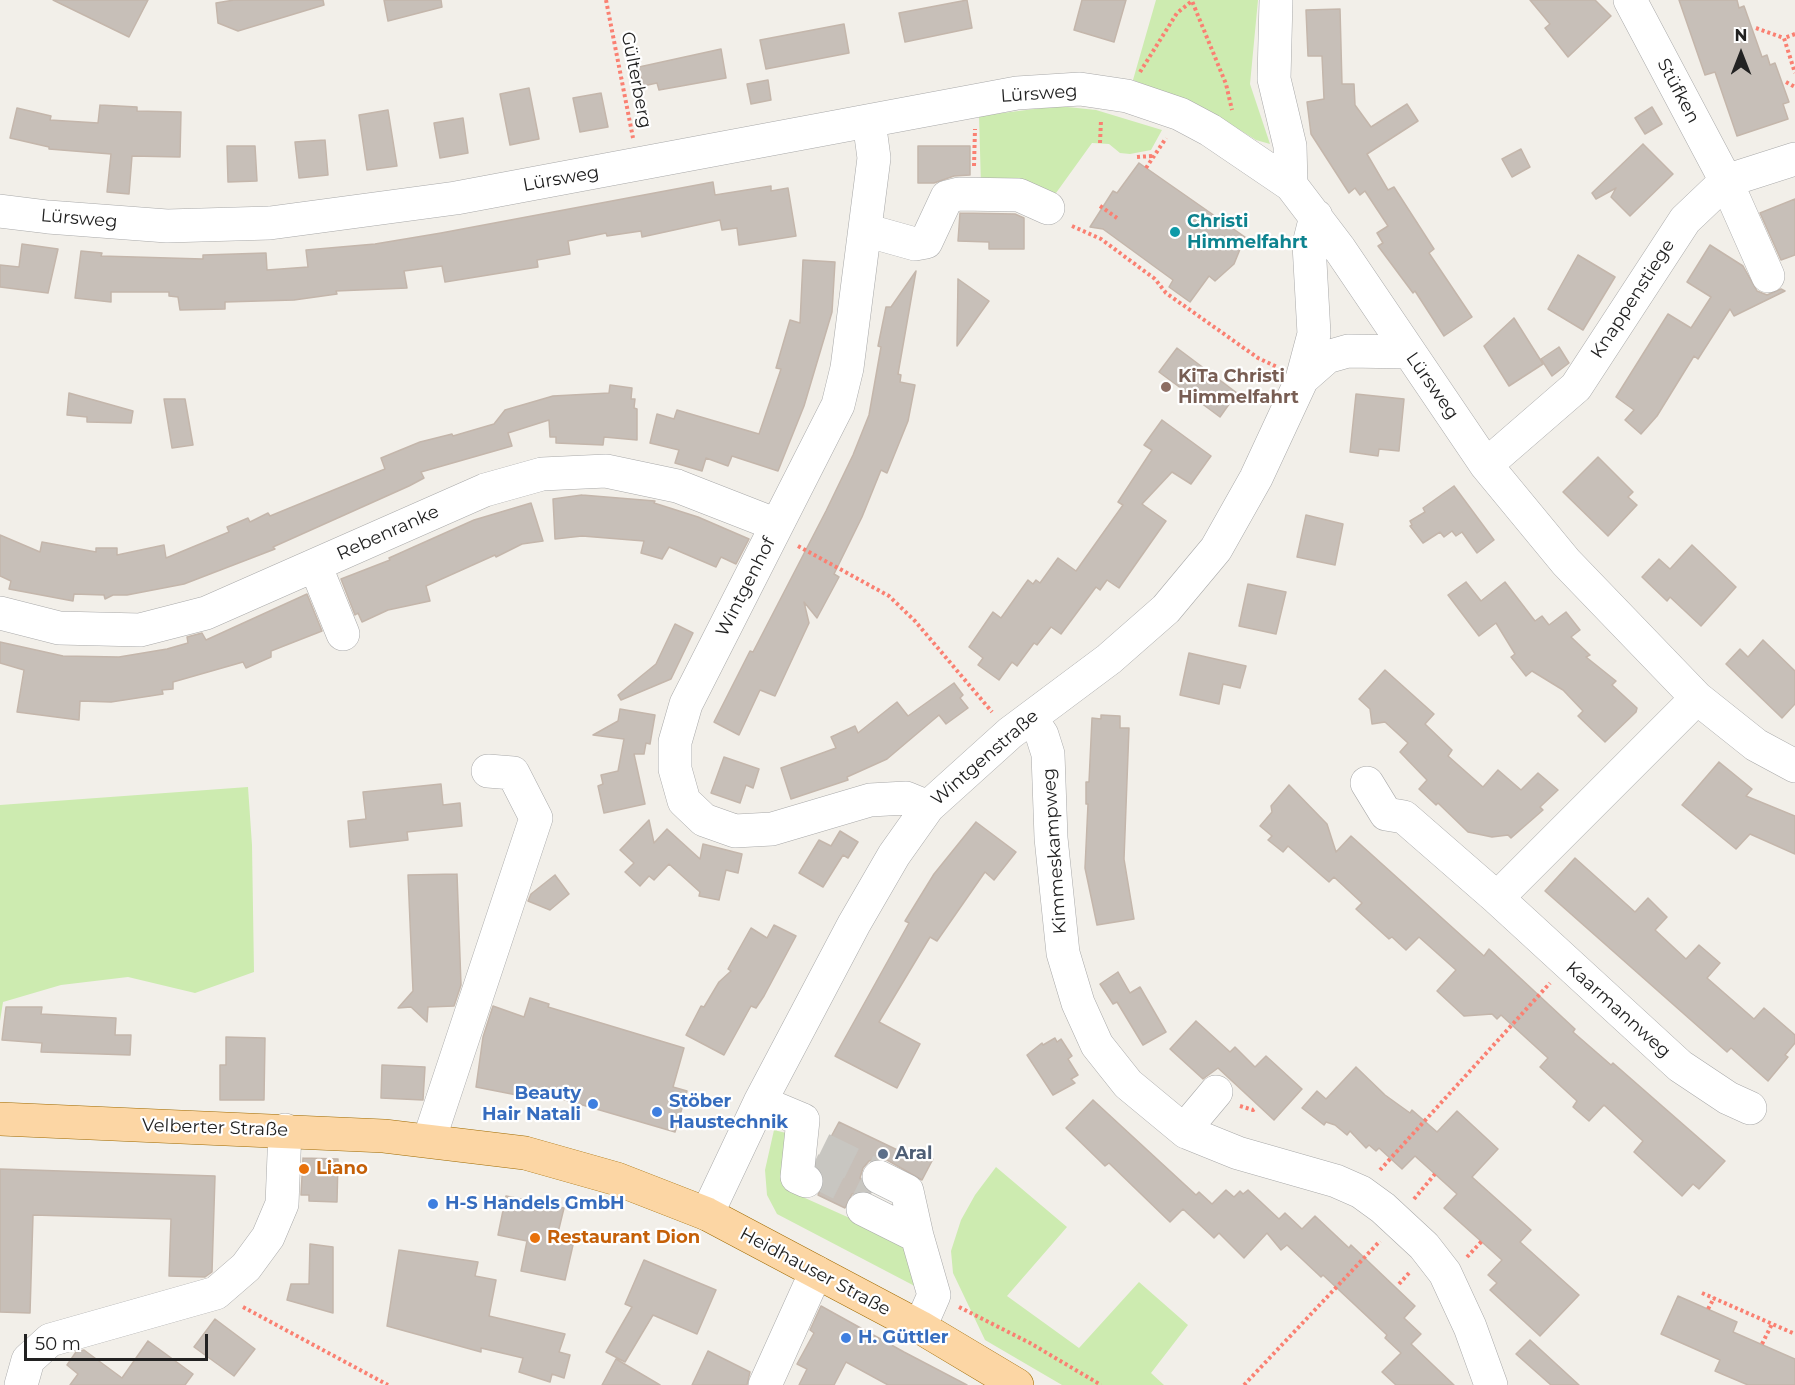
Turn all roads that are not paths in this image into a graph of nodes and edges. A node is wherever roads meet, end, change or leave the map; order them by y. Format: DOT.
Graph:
graph roads {
  1 [pos="1276,0"];
  2 [pos="1630,0"];
  3 [pos="869,121"];
  4 [pos="1795,159"];
  5 [pos="1725,182"];
  6 [pos="1291,185"];
  7 [pos="0,210"];
  8 [pos="1316,216"];
  9 [pos="1060,217"];
  10 [pos="865,230"];
  11 [pos="1768,276"];
  12 [pos="1407,352"];
  13 [pos="1302,379"];
  14 [pos="1486,465"];
  15 [pos="775,530"];
  16 [pos="315,565"];
  17 [pos="0,613"];
  18 [pos="343,634"];
  19 [pos="1697,698"];
  20 [pos="1020,725"];
  21 [pos="1795,766"];
  22 [pos="488,771"];
  23 [pos="1367,783"];
  24 [pos="928,807"];
  25 [pos="1497,898"];
  26 [pos="1216,1092"];
  27 [pos="760,1102"];
  28 [pos="1750,1108"];
  29 [pos="0,1119"];
  30 [pos="285,1130"];
  31 [pos="1186,1132"];
  32 [pos="429,1140"];
  33 [pos="808,1158"];
  34 [pos="871,1193"];
  35 [pos="707,1214"];
  36 [pos="816,1272"];
  37 [pos="920,1328"];
  38 [pos="21,1385"];
  39 [pos="765,1385"];
  40 [pos="1017,1385"];
  41 [pos="1491,1385"];
  1 -- 6 [label="street"];
  2 -- 5 [label="street, Stüfken"];
  3 -- 6 [label="street, Lürsweg"];
  3 -- 7 [label="street, Lürsweg"];
  3 -- 10 [label="street, Wintgenhof"];
  4 -- 5 [label="street, Knappenstiege"];
  5 -- 11 [label="street, Stüfken"];
  5 -- 14 [label="street, Knappenstiege"];
  6 -- 8 [label="street, Lürsweg"];
  8 -- 12 [label="street, Lürsweg"];
  8 -- 13 [label="street, Wintgenstraße"];
  9 -- 10 [label="street"];
  10 -- 15 [label="street, Wintgenhof"];
  12 -- 13 [label="street, Wintgenstraße"];
  12 -- 14 [label="street, Lürsweg"];
  13 -- 20 [label="street, Wintgenstraße"];
  14 -- 19 [label="street, Lürsweg"];
  15 -- 16 [label="street, Rebenranke"];
  15 -- 24 [label="street, Wintgenhof"];
  16 -- 17 [label="street, Rebenranke"];
  16 -- 18 [label="street"];
  19 -- 21 [label="street, Lürsweg"];
  19 -- 25 [label="street"];
  20 -- 24 [label="street, Wintgenstraße"];
  20 -- 31 [label="street, Kimmeskampweg"];
  22 -- 32 [label="street"];
  23 -- 25 [label="street, Kaarmannweg"];
  24 -- 27 [label="street, Wintgenstraße"];
  25 -- 28 [label="street, Kaarmannweg"];
  26 -- 31 [label="street"];
  27 -- 33 [label="street"];
  27 -- 35 [label="street, Wintgenstraße"];
  29 -- 30 [label="main road, Velberter Straße"];
  30 -- 32 [label="main road, Velberter Straße"];
  30 -- 38 [label="street"];
  31 -- 41 [label="street, Kimmeskampweg"];
  32 -- 35 [label="main road, Velberter Straße"];
  34 -- 37 [label="street"];
  35 -- 36 [label="main road, Heidhauser Straße"];
  36 -- 37 [label="main road, Heidhauser Straße"];
  36 -- 39 [label="street"];
  37 -- 40 [label="main road, Heidhauser Straße"];
}
